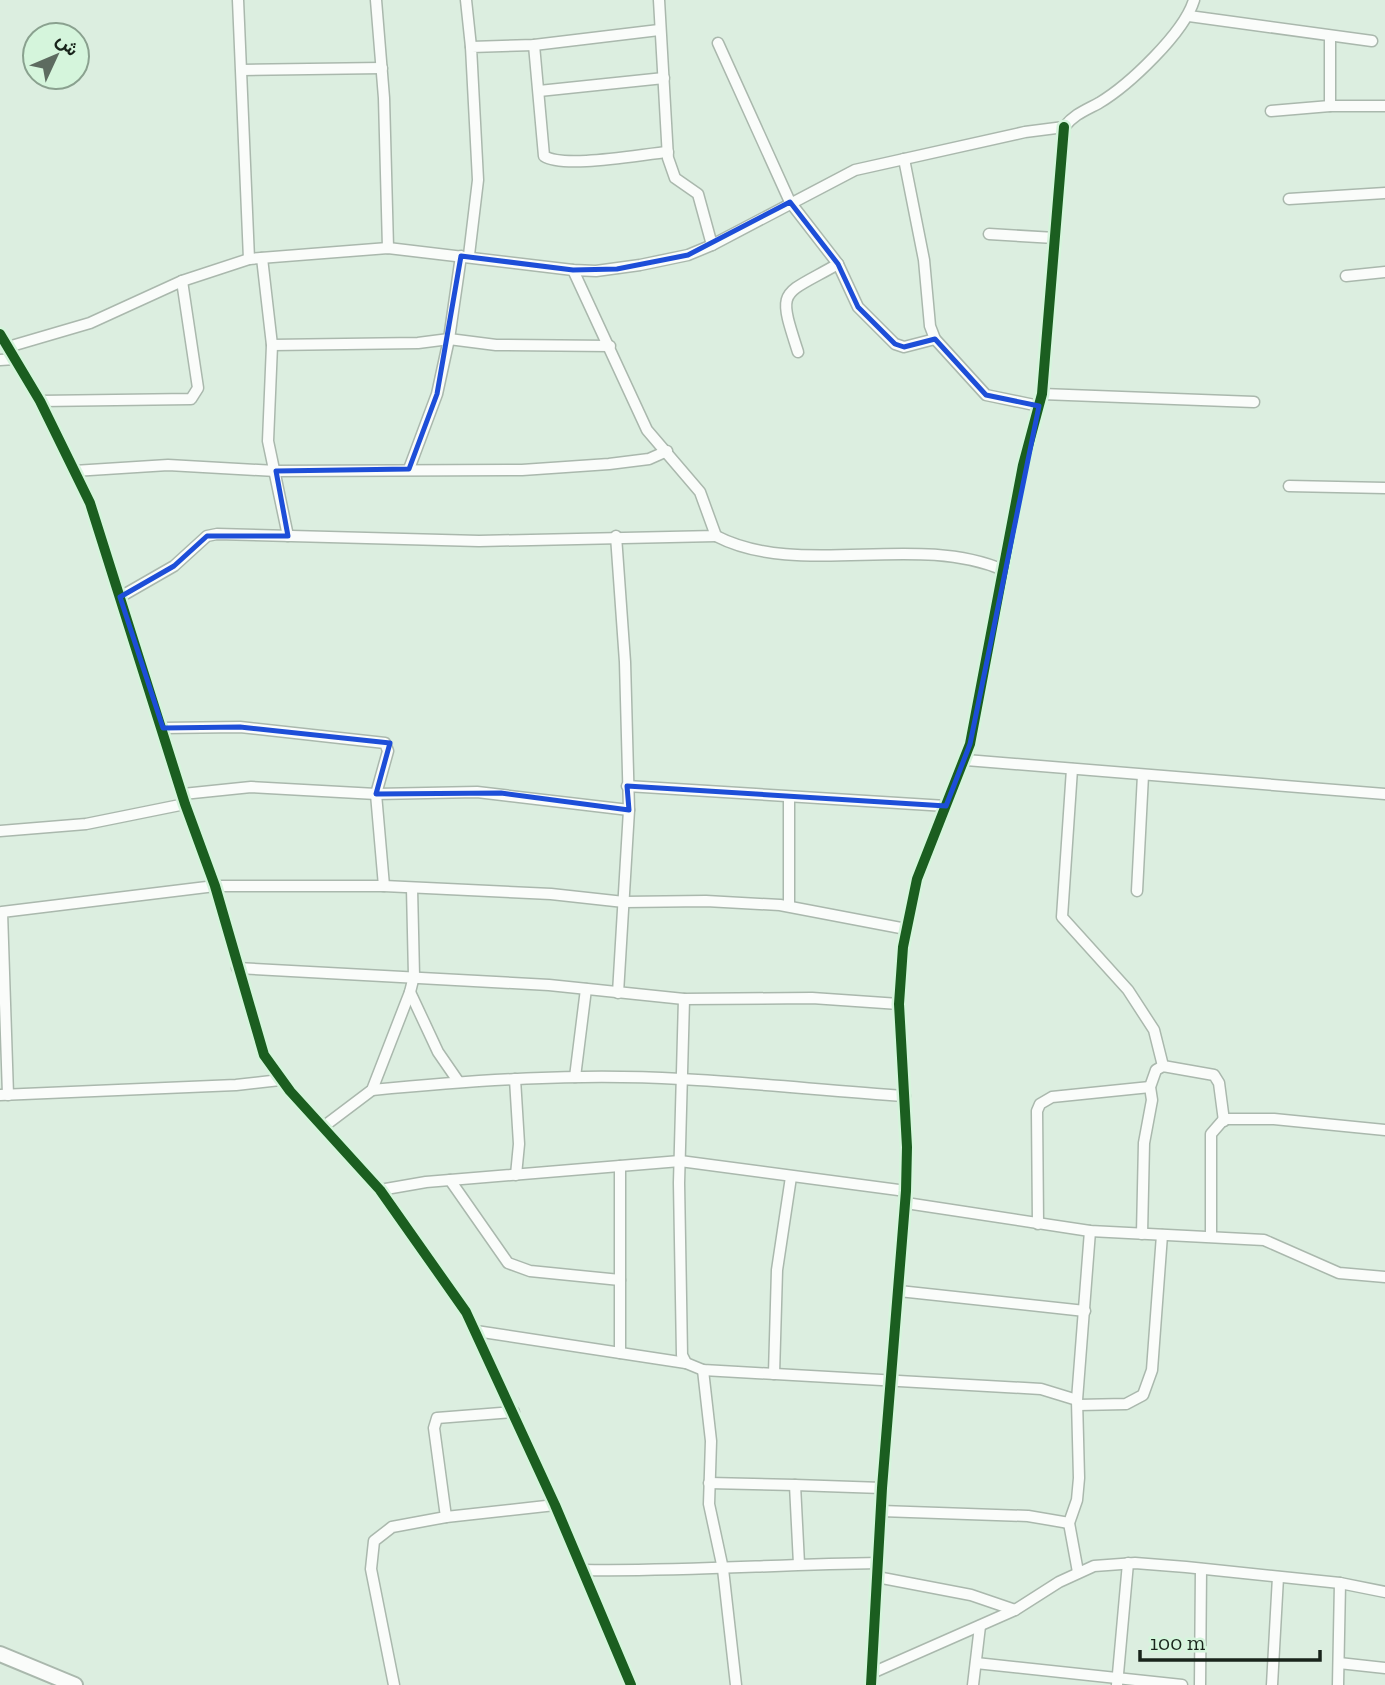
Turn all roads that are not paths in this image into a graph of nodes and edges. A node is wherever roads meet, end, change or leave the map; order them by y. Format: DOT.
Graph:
graph roads {
  1 [pos="238,0"];
  2 [pos="376,0"];
  3 [pos="466,0"];
  4 [pos="659,0"];
  5 [pos="1194,0"];
  6 [pos="1189,16"];
  7 [pos="659,30"];
  8 [pos="1330,36"];
  9 [pos="1372,41"];
  10 [pos="718,43"];
  11 [pos="534,45"];
  12 [pos="471,47"];
  13 [pos="382,68"];
  14 [pos="242,70"];
  15 [pos="664,78"];
  16 [pos="539,91"];
  17 [pos="1330,106"];
  18 [pos="1385,106"];
  19 [pos="1271,111"];
  20 [pos="1064,127"];
  21 [pos="668,152"];
  22 [pos="904,159"];
  23 [pos="1385,193"];
  24 [pos="1289,200"];
  25 [pos="790,202"];
  26 [pos="989,234"];
  27 [pos="1055,238"];
  28 [pos="712,245"];
  29 [pos="388,248"];
  30 [pos="465,256"];
  31 [pos="262,258"];
  32 [pos="249,259"];
  33 [pos="838,264"];
  34 [pos="573,270"];
  35 [pos="1385,272"];
  36 [pos="1346,276"];
  37 [pos="182,281"];
  38 [pos="0,334"];
  39 [pos="449,339"];
  40 [pos="934,339"];
  41 [pos="272,345"];
  42 [pos="610,346"];
  43 [pos="8,347"];
  44 [pos="798,352"];
  45 [pos="15,359"];
  46 [pos="0,360"];
  47 [pos="1042,394"];
  48 [pos="40,401"];
  49 [pos="1254,402"];
  50 [pos="1039,406"];
  51 [pos="667,451"];
  52 [pos="409,469"];
  53 [pos="74,471"];
  54 [pos="276,471"];
  55 [pos="1289,486"];
  56 [pos="1385,488"];
  57 [pos="288,536"];
  58 [pos="617,536"];
  59 [pos="716,536"];
  60 [pos="1003,570"];
  61 [pos="120,597"];
  62 [pos="163,728"];
  63 [pos="966,760"];
  64 [pos="1072,769"];
  65 [pos="1143,775"];
  66 [pos="627,786"];
  67 [pos="376,794"];
  68 [pos="1385,794"];
  69 [pos="789,798"];
  70 [pos="184,799"];
  71 [pos="946,806"];
  72 [pos="629,810"];
  73 [pos="0,831"];
  74 [pos="215,886"];
  75 [pos="384,886"];
  76 [pos="412,888"];
  77 [pos="1137,891"];
  78 [pos="624,902"];
  79 [pos="789,906"];
  80 [pos="1,912"];
  81 [pos="906,929"];
  82 [pos="237,968"];
  83 [pos="414,976"];
  84 [pos="586,989"];
  85 [pos="410,992"];
  86 [pos="618,993"];
  87 [pos="684,999"];
  88 [pos="899,1004"];
  89 [pos="1163,1066"];
  90 [pos="575,1077"];
  91 [pos="515,1079"];
  92 [pos="681,1079"];
  93 [pos="280,1080"];
  94 [pos="458,1081"];
  95 [pos="1150,1087"];
  96 [pos="372,1090"];
  97 [pos="4,1095"];
  98 [pos="905,1096"];
  99 [pos="1224,1121"];
  100 [pos="323,1127"];
  101 [pos="1385,1130"];
  102 [pos="680,1161"];
  103 [pos="620,1166"];
  104 [pos="516,1175"];
  105 [pos="791,1177"];
  106 [pos="450,1180"];
  107 [pos="380,1189"];
  108 [pos="906,1191"];
  109 [pos="905,1203"];
  110 [pos="1038,1224"];
  111 [pos="1090,1231"];
  112 [pos="1142,1234"];
  113 [pos="1162,1235"];
  114 [pos="1211,1236"];
  115 [pos="1385,1277"];
  116 [pos="620,1280"];
  117 [pos="899,1291"];
  118 [pos="1085,1311"];
  119 [pos="476,1331"];
  120 [pos="620,1353"];
  121 [pos="686,1363"];
  122 [pos="703,1370"];
  123 [pos="774,1374"];
  124 [pos="890,1383"];
  125 [pos="1077,1402"];
  126 [pos="514,1412"];
  127 [pos="709,1483"];
  128 [pos="795,1485"];
  129 [pos="882,1488"];
  130 [pos="555,1505"];
  131 [pos="881,1511"];
  132 [pos="446,1517"];
  133 [pos="1069,1523"];
  134 [pos="878,1563"];
  135 [pos="1128,1563"];
  136 [pos="799,1564"];
  137 [pos="723,1569"];
  138 [pos="1201,1569"];
  139 [pos="582,1570"];
  140 [pos="1078,1572"];
  141 [pos="877,1577"];
  142 [pos="1278,1577"];
  143 [pos="1340,1583"];
  144 [pos="1385,1592"];
  145 [pos="1015,1611"];
  146 [pos="980,1626"];
  147 [pos="0,1654"];
  148 [pos="976,1663"];
  149 [pos="1339,1663"];
  150 [pos="1385,1668"];
  151 [pos="872,1673"];
  152 [pos="1117,1681"];
  153 [pos="72,1684"];
  154 [pos="394,1685"];
  155 [pos="631,1685"];
  156 [pos="736,1685"];
  157 [pos="871,1685"];
  158 [pos="973,1685"];
  159 [pos="1182,1685"];
  160 [pos="1200,1685"];
  161 [pos="1272,1685"];
  162 [pos="1338,1685"];
  1 -- 14 [label="street"];
  2 -- 13 [label="street"];
  3 -- 12 [label="street"];
  4 -- 7 [label="street"];
  5 -- 6 [label="street"];
  6 -- 8 [label="street"];
  6 -- 20 [label="street"];
  7 -- 11 [label="street"];
  7 -- 15 [label="street"];
  8 -- 9 [label="street"];
  8 -- 17 [label="street"];
  10 -- 25 [label="street"];
  11 -- 12 [label="street"];
  11 -- 16 [label="street"];
  12 -- 30 [label="street"];
  13 -- 14 [label="street"];
  13 -- 29 [label="street"];
  14 -- 32 [label="street"];
  15 -- 16 [label="street"];
  15 -- 21 [label="street"];
  16 -- 21 [label="street"];
  17 -- 18 [label="street"];
  17 -- 19 [label="street"];
  20 -- 22 [label="street"];
  20 -- 27 [label="street"];
  21 -- 28 [label="street"];
  22 -- 25 [label="street"];
  22 -- 40 [label="street"];
  23 -- 24 [label="street"];
  25 -- 28 [label="street"];
  25 -- 33 [label="street"];
  26 -- 27 [label="street"];
  27 -- 47 [label="street"];
  28 -- 34 [label="street"];
  29 -- 30 [label="street"];
  29 -- 31 [label="street"];
  30 -- 34 [label="street"];
  30 -- 39 [label="street"];
  31 -- 32 [label="street"];
  31 -- 41 [label="street"];
  32 -- 37 [label="street"];
  33 -- 40 [label="street"];
  33 -- 44 [label="street"];
  34 -- 42 [label="street"];
  35 -- 36 [label="street"];
  37 -- 43 [label="street"];
  37 -- 48 [label="street"];
  38 -- 43 [label="street"];
  39 -- 41 [label="street"];
  39 -- 42 [label="street"];
  39 -- 52 [label="street"];
  40 -- 50 [label="street"];
  41 -- 54 [label="street"];
  42 -- 51 [label="street"];
  43 -- 45 [label="street"];
  45 -- 46 [label="street"];
  45 -- 48 [label="street"];
  47 -- 49 [label="street"];
  47 -- 50 [label="street"];
  48 -- 53 [label="street"];
  50 -- 60 [label="street"];
  51 -- 52 [label="street"];
  51 -- 59 [label="street"];
  52 -- 54 [label="street"];
  53 -- 54 [label="street"];
  53 -- 61 [label="street"];
  54 -- 57 [label="street"];
  55 -- 56 [label="street"];
  57 -- 58 [label="street"];
  57 -- 61 [label="street"];
  58 -- 59 [label="street"];
  58 -- 66 [label="street"];
  59 -- 60 [label="street"];
  60 -- 63 [label="street"];
  61 -- 62 [label="street"];
  62 -- 67 [label="street"];
  62 -- 70 [label="street"];
  63 -- 64 [label="street"];
  63 -- 71 [label="street"];
  64 -- 65 [label="street"];
  64 -- 89 [label="street"];
  65 -- 68 [label="street"];
  65 -- 77 [label="street"];
  66 -- 69 [label="street"];
  66 -- 72 [label="street"];
  67 -- 70 [label="street"];
  67 -- 72 [label="street"];
  67 -- 75 [label="street"];
  69 -- 71 [label="street"];
  69 -- 79 [label="street"];
  70 -- 73 [label="street"];
  70 -- 74 [label="street"];
  71 -- 81 [label="street"];
  72 -- 78 [label="street"];
  74 -- 75 [label="street"];
  74 -- 80 [label="street"];
  74 -- 82 [label="street"];
  75 -- 76 [label="street"];
  76 -- 78 [label="street"];
  76 -- 83 [label="street"];
  78 -- 79 [label="street"];
  78 -- 86 [label="street"];
  79 -- 81 [label="street"];
  80 -- 97 [label="street"];
  81 -- 88 [label="street"];
  82 -- 83 [label="street"];
  82 -- 93 [label="street"];
  83 -- 84 [label="street"];
  83 -- 85 [label="street"];
  84 -- 86 [label="street"];
  84 -- 90 [label="street"];
  85 -- 94 [label="street"];
  85 -- 96 [label="street"];
  86 -- 87 [label="street"];
  87 -- 88 [label="street"];
  87 -- 92 [label="street"];
  88 -- 98 [label="street"];
  89 -- 95 [label="street"];
  89 -- 99 [label="street"];
  90 -- 91 [label="street"];
  90 -- 92 [label="street"];
  91 -- 94 [label="street"];
  91 -- 104 [label="street"];
  92 -- 98 [label="street"];
  92 -- 102 [label="street"];
  93 -- 97 [label="street"];
  93 -- 100 [label="street"];
  94 -- 96 [label="street"];
  95 -- 110 [label="street"];
  95 -- 112 [label="street"];
  96 -- 100 [label="street"];
  98 -- 108 [label="street"];
  99 -- 101 [label="street"];
  99 -- 114 [label="street"];
  100 -- 107 [label="street"];
  102 -- 103 [label="street"];
  102 -- 105 [label="street"];
  102 -- 121 [label="street"];
  103 -- 104 [label="street"];
  103 -- 116 [label="street"];
  104 -- 106 [label="street"];
  105 -- 108 [label="street"];
  105 -- 123 [label="street"];
  106 -- 107 [label="street"];
  106 -- 116 [label="street"];
  107 -- 119 [label="street"];
  108 -- 109 [label="street"];
  109 -- 110 [label="street"];
  109 -- 117 [label="street"];
  110 -- 111 [label="street"];
  111 -- 112 [label="street"];
  111 -- 118 [label="street"];
  112 -- 113 [label="street"];
  113 -- 114 [label="street"];
  113 -- 125 [label="street"];
  114 -- 115 [label="street"];
  116 -- 120 [label="street"];
  117 -- 118 [label="street"];
  117 -- 124 [label="street"];
  118 -- 125 [label="street"];
  119 -- 120 [label="street"];
  119 -- 126 [label="street"];
  120 -- 121 [label="street"];
  121 -- 122 [label="street"];
  122 -- 123 [label="street"];
  122 -- 127 [label="street"];
  123 -- 124 [label="street"];
  124 -- 125 [label="street"];
  124 -- 129 [label="street"];
  125 -- 133 [label="street"];
  126 -- 130 [label="street"];
  126 -- 132 [label="street"];
  127 -- 128 [label="street"];
  127 -- 137 [label="street"];
  128 -- 129 [label="street"];
  128 -- 136 [label="street"];
  129 -- 131 [label="street"];
  130 -- 132 [label="street"];
  130 -- 139 [label="street"];
  131 -- 133 [label="street"];
  131 -- 134 [label="street"];
  132 -- 154 [label="street"];
  133 -- 140 [label="street"];
  134 -- 136 [label="street"];
  134 -- 141 [label="street"];
  135 -- 138 [label="street"];
  135 -- 140 [label="street"];
  135 -- 152 [label="street"];
  136 -- 137 [label="street"];
  137 -- 139 [label="street"];
  137 -- 156 [label="street"];
  138 -- 142 [label="street"];
  138 -- 160 [label="street"];
  139 -- 155 [label="street"];
  140 -- 145 [label="street"];
  141 -- 145 [label="street"];
  141 -- 151 [label="street"];
  142 -- 143 [label="street"];
  142 -- 161 [label="street"];
  143 -- 144 [label="street"];
  143 -- 149 [label="street"];
  145 -- 146 [label="street"];
  146 -- 148 [label="street"];
  146 -- 151 [label="street"];
  147 -- 153 [label="main road"];
  148 -- 152 [label="street"];
  148 -- 158 [label="street"];
  149 -- 150 [label="street"];
  149 -- 162 [label="street"];
  151 -- 157 [label="street"];
  152 -- 159 [label="street"];
}
